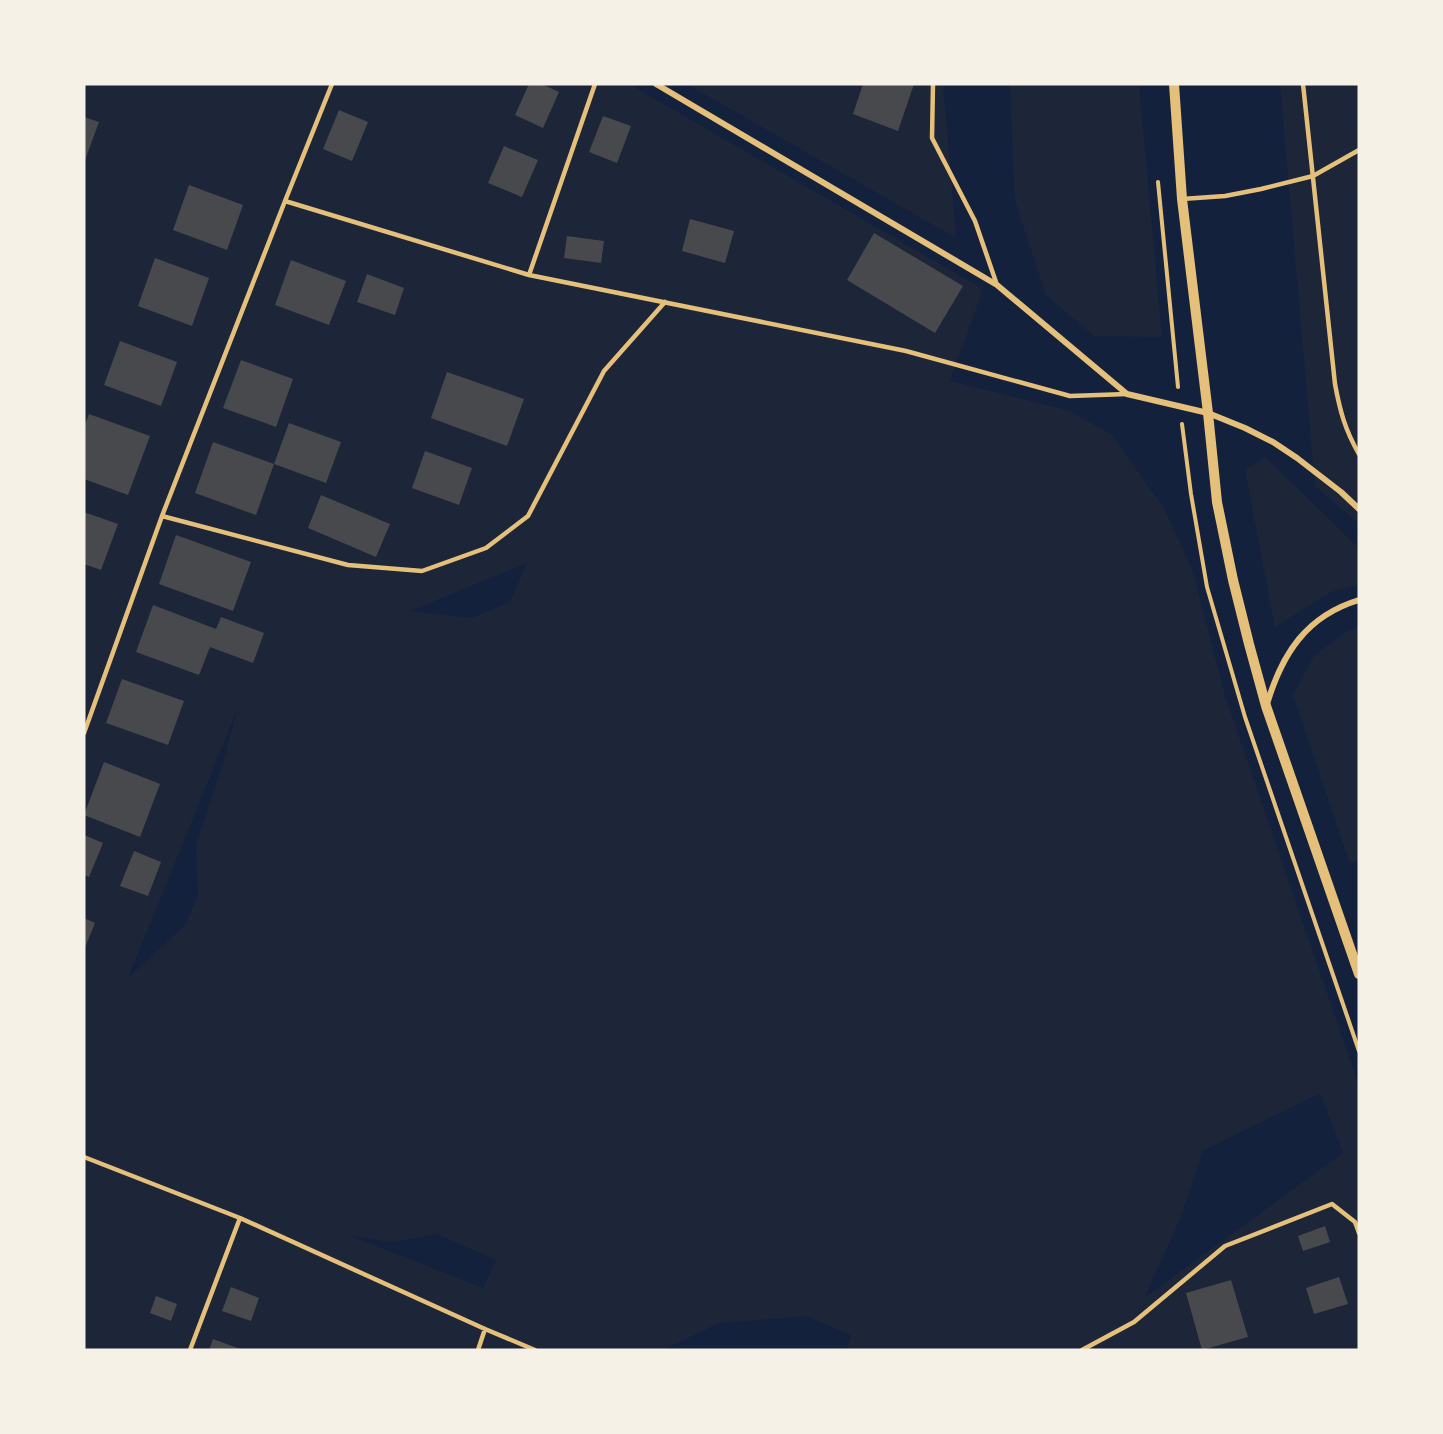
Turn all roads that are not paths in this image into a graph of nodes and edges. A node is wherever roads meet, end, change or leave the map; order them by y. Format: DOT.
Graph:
graph roads {
  1 [pos="332,84"];
  2 [pos="595,84"];
  3 [pos="656,84"];
  4 [pos="933,84"];
  5 [pos="1174,84"];
  6 [pos="1303,84"];
  7 [pos="1359,150"];
  8 [pos="1313,176"];
  9 [pos="1182,199"];
  10 [pos="285,201"];
  11 [pos="529,275"];
  12 [pos="997,285"];
  13 [pos="665,302"];
  14 [pos="1127,394"];
  15 [pos="1208,413"];
  16 [pos="1359,454"];
  17 [pos="1359,509"];
  18 [pos="162,516"];
  19 [pos="1359,600"];
  20 [pos="1266,706"];
  21 [pos="84,733"];
  22 [pos="1359,974"];
  23 [pos="84,1157"];
  24 [pos="240,1218"];
  25 [pos="1359,1233"];
  26 [pos="485,1329"];
  27 [pos="190,1350"];
  28 [pos="478,1350"];
  29 [pos="535,1350"];
  30 [pos="1082,1350"];
  1 -- 10 [label="lane"];
  2 -- 11 [label="lane"];
  3 -- 12 [label="street"];
  4 -- 12 [label="lane"];
  5 -- 9 [label="street"];
  6 -- 8 [label="lane"];
  7 -- 8 [label="lane"];
  8 -- 9 [label="lane"];
  8 -- 16 [label="lane"];
  9 -- 15 [label="street"];
  10 -- 11 [label="lane"];
  10 -- 18 [label="lane"];
  11 -- 13 [label="lane"];
  12 -- 14 [label="street"];
  13 -- 14 [label="lane"];
  13 -- 18 [label="lane"];
  14 -- 15 [label="street"];
  15 -- 17 [label="street"];
  15 -- 20 [label="street"];
  18 -- 21 [label="lane"];
  19 -- 20 [label="street"];
  20 -- 22 [label="street"];
  23 -- 24 [label="lane"];
  24 -- 26 [label="lane"];
  24 -- 27 [label="lane"];
  25 -- 30 [label="lane"];
  26 -- 28 [label="lane"];
  26 -- 29 [label="lane"];
}
